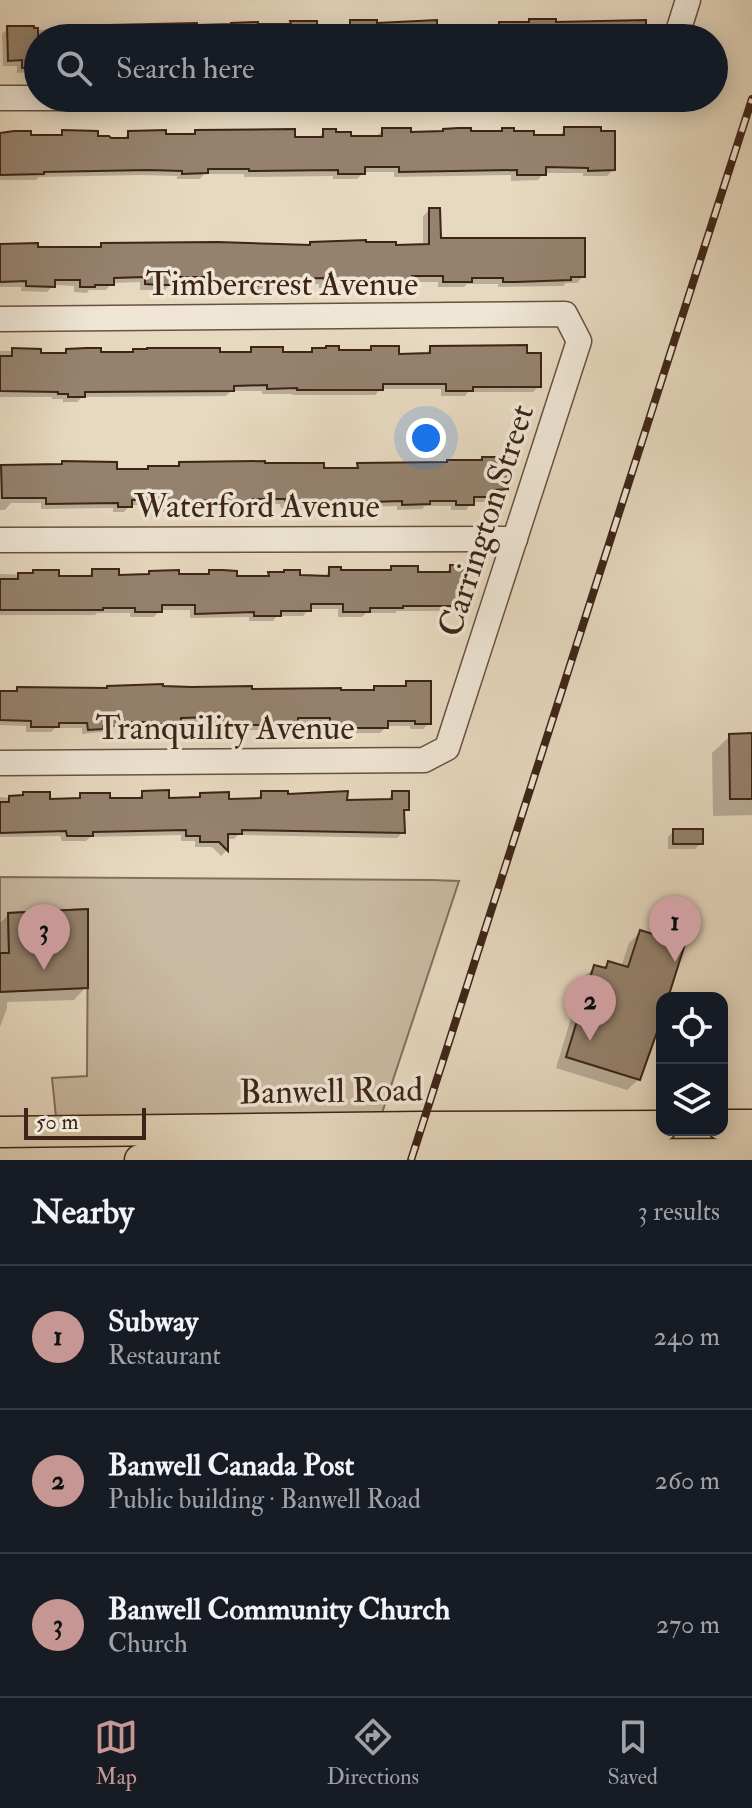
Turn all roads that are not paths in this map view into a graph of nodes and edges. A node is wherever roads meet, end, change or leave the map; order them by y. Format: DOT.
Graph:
graph roads {
  1 [pos="688,0"];
  2 [pos="680,24"];
  3 [pos="0,98"];
  4 [pos="24,98"];
  5 [pos="565,314"];
  6 [pos="0,319"];
  7 [pos="515,539"];
  8 [pos="0,540"];
  9 [pos="447,748"];
  10 [pos="0,763"];
  11 [pos="728,1125"];
  12 [pos="752,1125"];
  13 [pos="656,1126"];
  14 [pos="0,1132"];
  15 [pos="752,1154"];
  16 [pos="140,1160"];
  1 -- 2 [label="street"];
  3 -- 4 [label="street"];
  5 -- 6 [label="street, Timbercrest Avenue"];
  5 -- 7 [label="street, Carrington Street"];
  7 -- 8 [label="street, Waterford Avenue"];
  7 -- 9 [label="street, Carrington Street"];
  9 -- 10 [label="street, Tranquility Avenue"];
  11 -- 12 [label="main road"];
  13 -- 14 [label="main road, Banwell Road"];
  15 -- 16 [label="main road, Banwell Road"];
}
